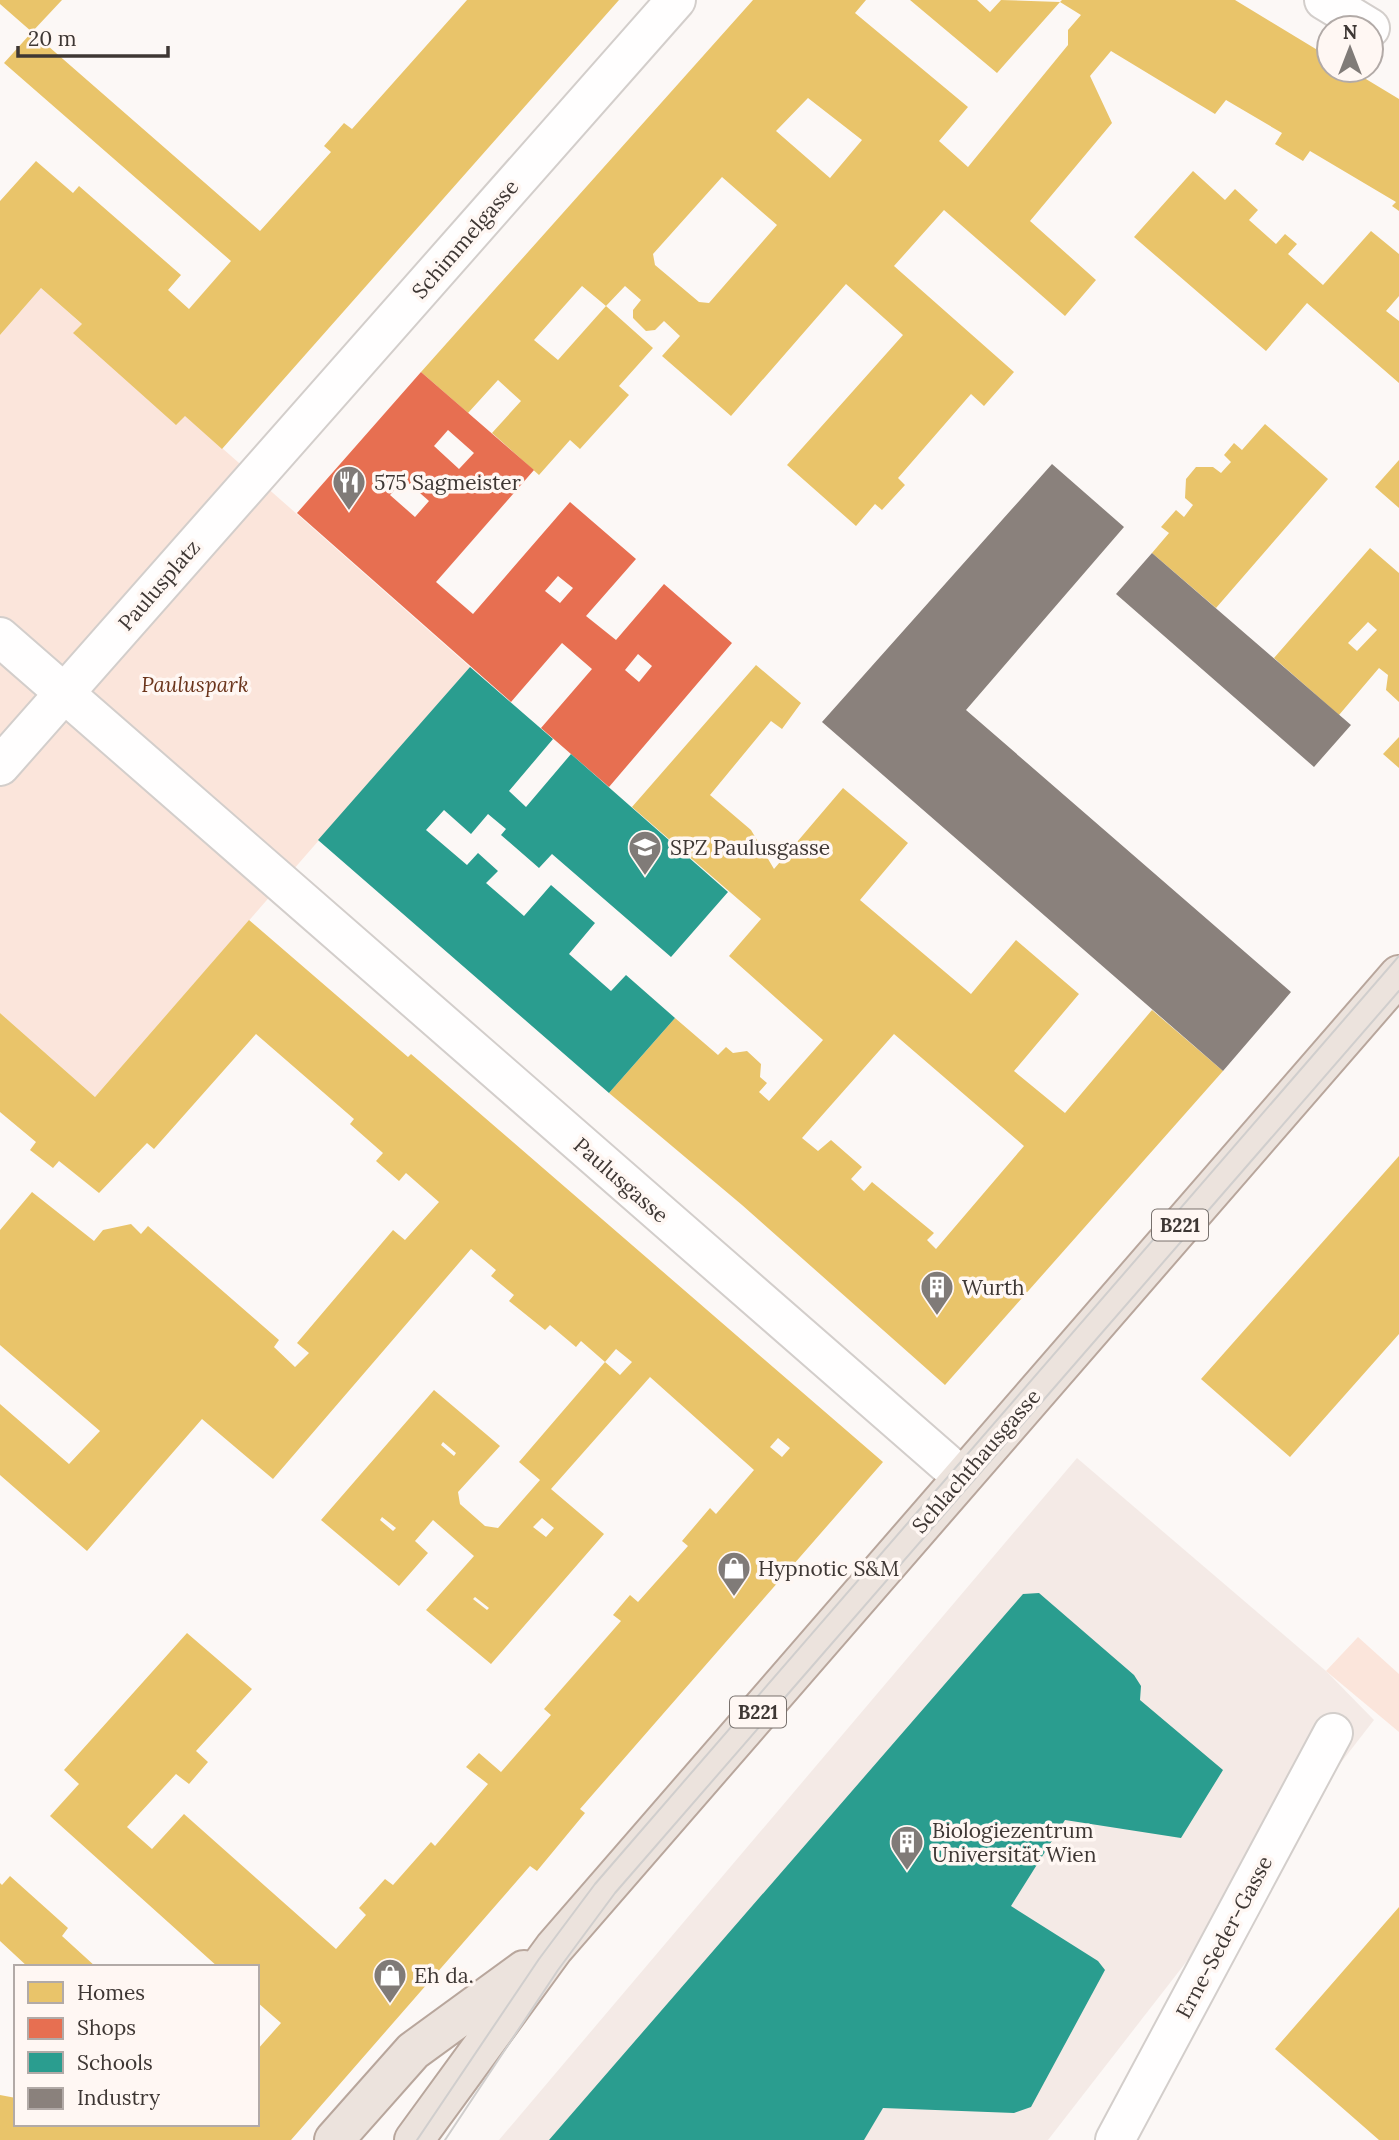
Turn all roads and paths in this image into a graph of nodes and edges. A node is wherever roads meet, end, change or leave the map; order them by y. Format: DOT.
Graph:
graph roads {
  1 [pos="676,0"];
  2 [pos="1324,0"];
  3 [pos="1348,14"];
  4 [pos="255,477"];
  5 [pos="0,638"];
  6 [pos="64,693"];
  7 [pos="0,766"];
  8 [pos="1399,975"];
  9 [pos="962,1477"];
  10 [pos="1333,1733"];
  11 [pos="554,1948"];
  12 [pos="334,2140"];
  13 [pos="414,2140"];
  14 [pos="1115,2140"];
  1 -- 4 [label="street, Schimmelgasse"];
  2 -- 3 [label="street"];
  4 -- 6 [label="street, Paulusplatz"];
  5 -- 6 [label="street"];
  6 -- 7 [label="street, Paulusplatz"];
  6 -- 9 [label="street, Paulusgasse"];
  8 -- 9 [label="main road, Schlachthausgasse / B221"];
  9 -- 11 [label="main road, Schlachthausgasse / B221"];
  10 -- 14 [label="street, Erne-Seder-Gasse"];
  11 -- 12 [label="main road, Schlachthausgasse / B221"];
  11 -- 13 [label="main road, Schlachthausgasse / B221"];
}
